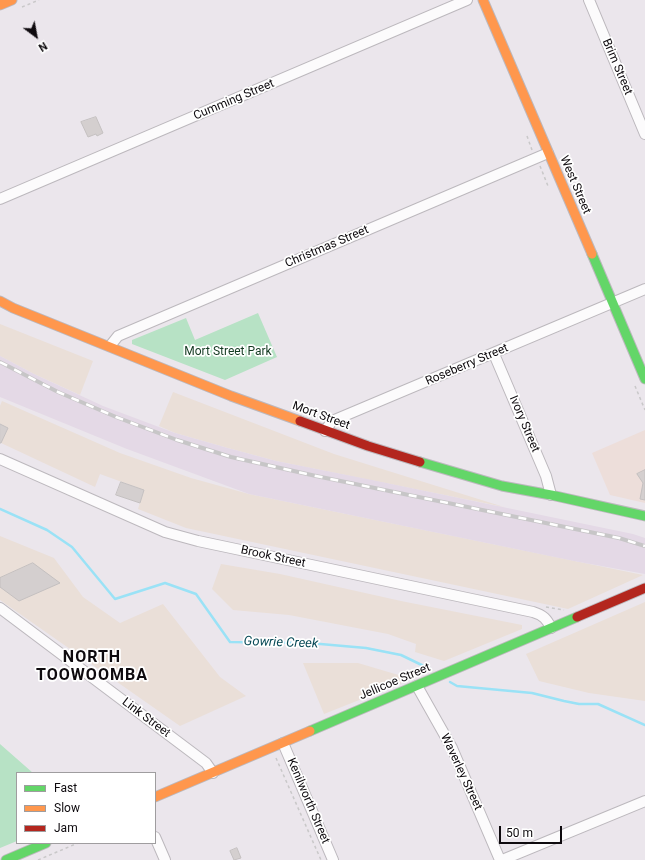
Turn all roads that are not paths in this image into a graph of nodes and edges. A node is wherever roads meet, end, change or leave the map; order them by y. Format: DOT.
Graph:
graph roads {
  1 [pos="12,0"];
  2 [pos="467,0"];
  3 [pos="483,0"];
  4 [pos="589,0"];
  5 [pos="0,5"];
  6 [pos="645,134"];
  7 [pos="548,152"];
  8 [pos="0,199"];
  9 [pos="645,289"];
  10 [pos="0,301"];
  11 [pos="612,303"];
  12 [pos="110,346"];
  13 [pos="494,354"];
  14 [pos="645,379"];
  15 [pos="324,431"];
  16 [pos="0,459"];
  17 [pos="551,495"];
  18 [pos="645,516"];
  19 [pos="645,588"];
  20 [pos="0,608"];
  21 [pos="551,628"];
  22 [pos="422,684"];
  23 [pos="283,743"];
  24 [pos="213,773"];
  25 [pos="156,797"];
  26 [pos="645,801"];
  27 [pos="156,839"];
  28 [pos="44,844"];
  29 [pos="6,860"];
  30 [pos="165,860"];
  31 [pos="333,860"];
  32 [pos="501,860"];
  1 -- 5 [label="main road"];
  2 -- 8 [label="street, Cumming Street"];
  3 -- 7 [label="main road, West Street"];
  4 -- 6 [label="street, Brim Street"];
  7 -- 11 [label="main road, West Street"];
  7 -- 12 [label="street, Christmas Street"];
  9 -- 11 [label="street, Roseberry Street"];
  10 -- 12 [label="main road, Mort Street"];
  11 -- 13 [label="street, Roseberry Street"];
  11 -- 14 [label="main road, West Street"];
  12 -- 15 [label="main road, Mort Street"];
  13 -- 15 [label="street, Roseberry Street"];
  13 -- 17 [label="street, Ivory Street"];
  15 -- 17 [label="main road, Mort Street"];
  16 -- 21 [label="street, Brook Street"];
  17 -- 18 [label="main road, Mort Street"];
  19 -- 21 [label="main road, Jellicoe Street"];
  20 -- 24 [label="street, Link Street"];
  21 -- 22 [label="main road, Jellicoe Street"];
  22 -- 23 [label="main road, Jellicoe Street"];
  22 -- 32 [label="street, Waverley Street"];
  23 -- 24 [label="main road, Jellicoe Street"];
  23 -- 31 [label="street, Kenilworth Street"];
  24 -- 25 [label="main road, Jellicoe Street"];
  26 -- 32 [label="street"];
  27 -- 30 [label="street"];
  28 -- 29 [label="main road"];
}
